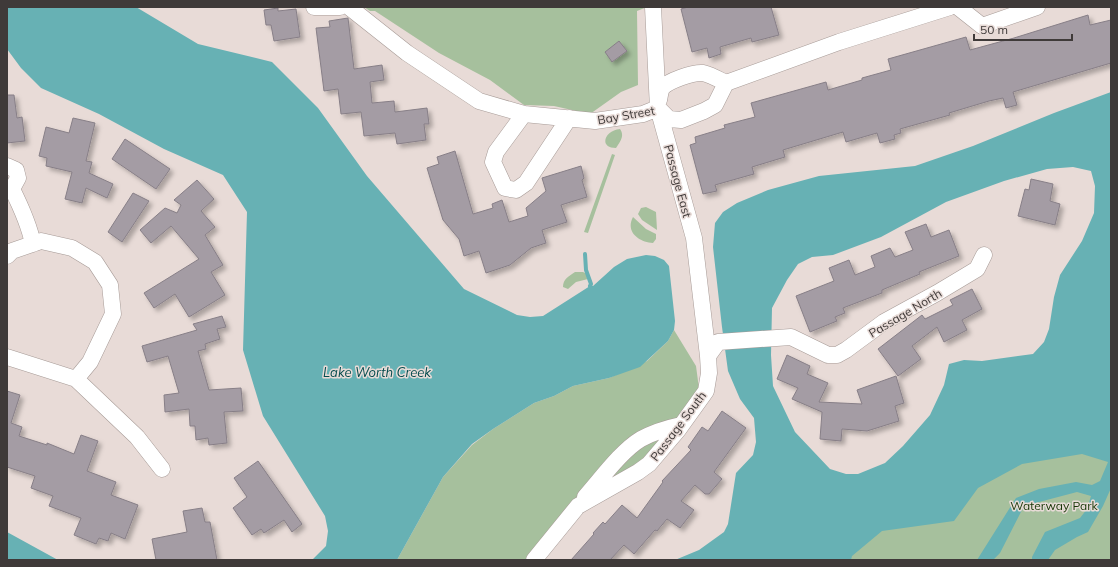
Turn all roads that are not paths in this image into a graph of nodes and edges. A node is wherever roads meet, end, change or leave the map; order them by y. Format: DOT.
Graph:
graph roads {
  1 [pos="314,7"];
  2 [pos="340,7"];
  3 [pos="348,7"];
  4 [pos="653,7"];
  5 [pos="950,7"];
  6 [pos="958,7"];
  7 [pos="1038,7"];
  8 [pos="726,84"];
  9 [pos="658,108"];
  10 [pos="524,114"];
  11 [pos="569,118"];
  12 [pos="7,166"];
  13 [pos="9,189"];
  14 [pos="33,244"];
  15 [pos="984,255"];
  16 [pos="7,256"];
  17 [pos="708,356"];
  18 [pos="7,357"];
  19 [pos="76,379"];
  20 [pos="682,425"];
  21 [pos="162,469"];
  22 [pos="578,506"];
  23 [pos="534,560"];
  1 -- 2 [label="lane"];
  3 -- 10 [label="lane, Bay Street"];
  4 -- 9 [label="lane, Passage East"];
  5 -- 8 [label="lane"];
  6 -- 7 [label="lane"];
  8 -- 9 [label="lane, Bay Street"];
  8 -- 9 [label="lane"];
  9 -- 11 [label="lane, Bay Street"];
  9 -- 17 [label="lane, Passage East"];
  10 -- 11 [label="lane, Bay Street"];
  10 -- 11 [label="lane"];
  12 -- 13 [label="lane"];
  13 -- 14 [label="lane"];
  14 -- 16 [label="lane"];
  14 -- 19 [label="lane"];
  15 -- 17 [label="lane, Passage North"];
  17 -- 20 [label="lane, Passage South"];
  18 -- 19 [label="lane"];
  19 -- 21 [label="lane"];
  20 -- 22 [label="lane, Passage South"];
  20 -- 22 [label="lane"];
  22 -- 23 [label="lane, Passage South"];
}
